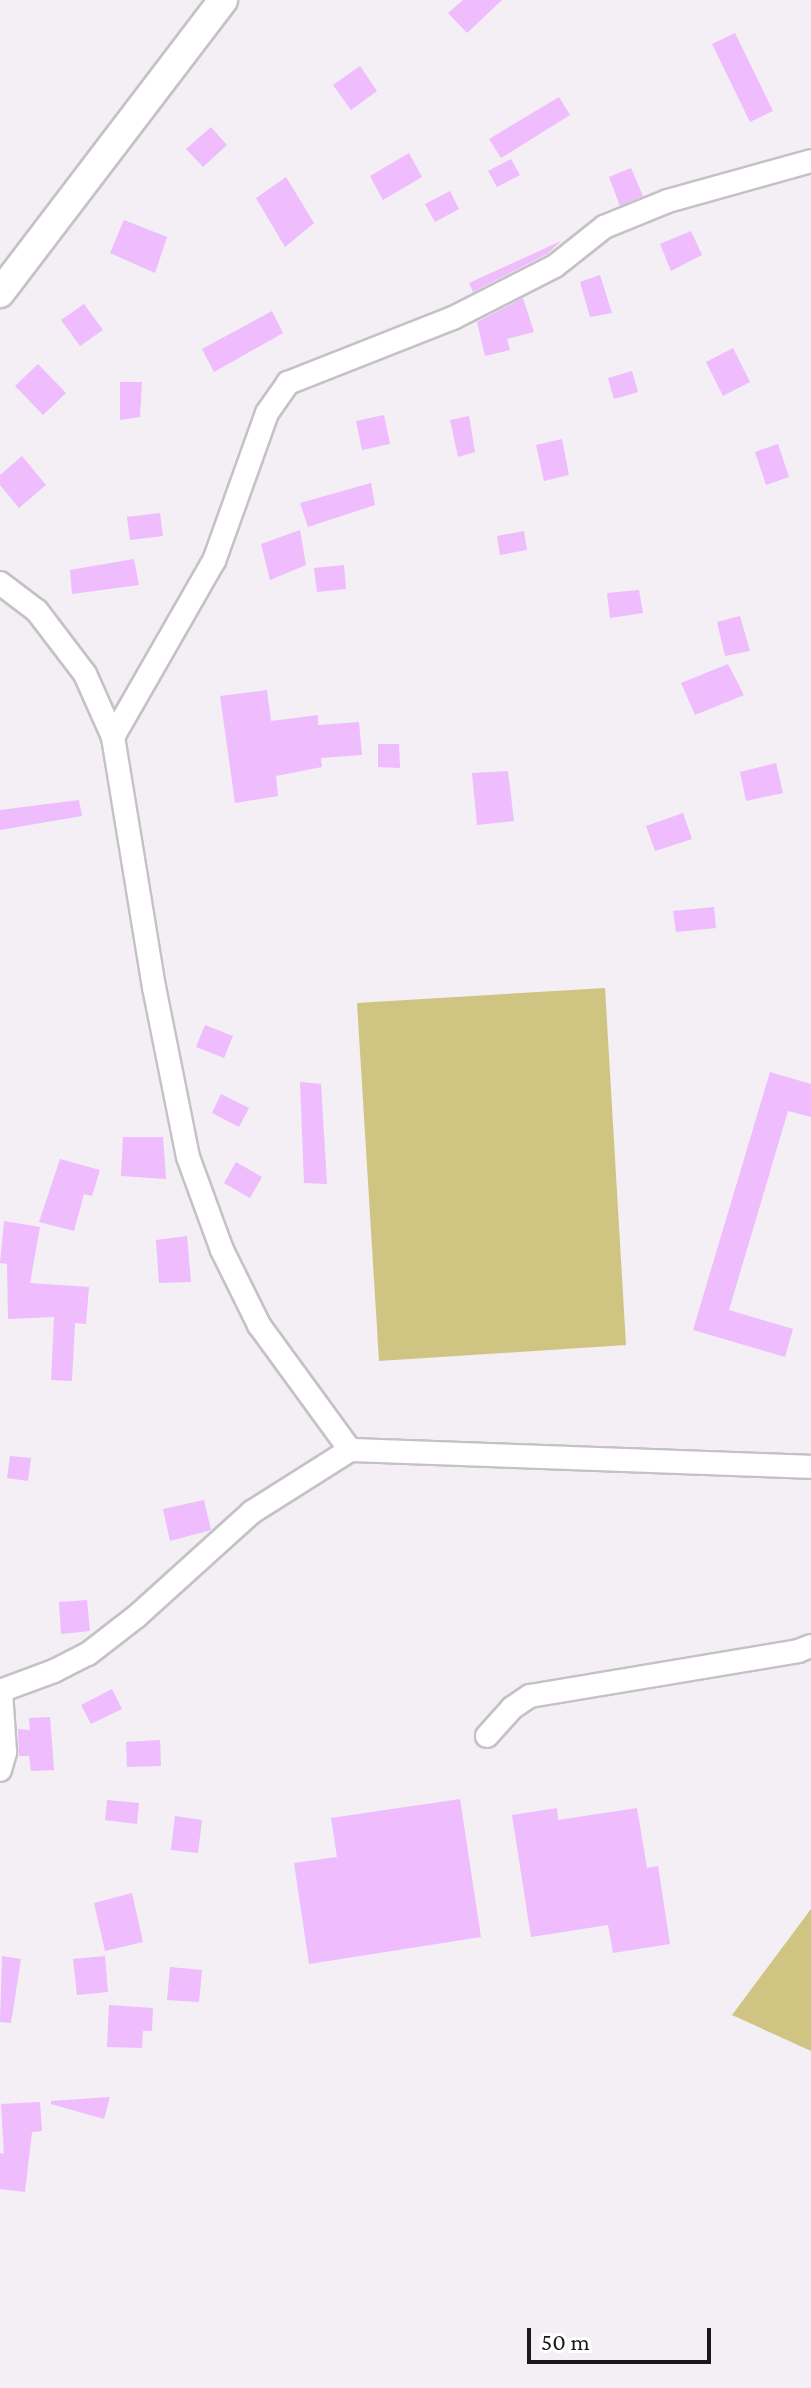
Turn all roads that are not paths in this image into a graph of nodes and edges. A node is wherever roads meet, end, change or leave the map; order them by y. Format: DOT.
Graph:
graph roads {
  1 [pos="223,0"];
  2 [pos="811,161"];
  3 [pos="0,293"];
  4 [pos="0,583"];
  5 [pos="113,737"];
  6 [pos="350,1450"];
  7 [pos="811,1467"];
  8 [pos="811,1646"];
  9 [pos="0,1690"];
  10 [pos="487,1736"];
  11 [pos="0,1770"];
  1 -- 3 [label="street"];
  2 -- 5 [label="street"];
  4 -- 5 [label="street"];
  5 -- 6 [label="street"];
  6 -- 7 [label="street"];
  6 -- 9 [label="street"];
  8 -- 10 [label="street"];
  9 -- 11 [label="street"];
}
